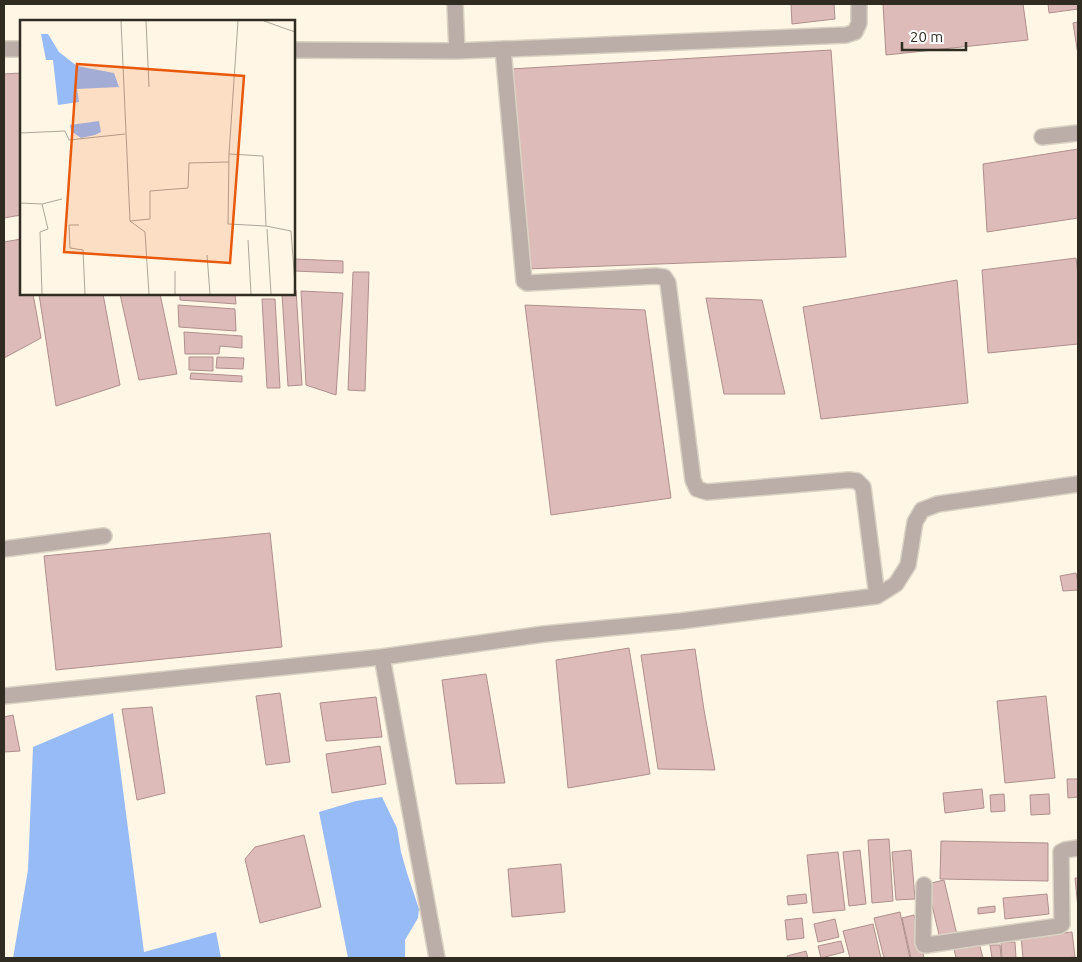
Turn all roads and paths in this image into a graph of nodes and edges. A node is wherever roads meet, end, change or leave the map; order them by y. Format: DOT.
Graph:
graph roads {
  1 [pos="455,4"];
  2 [pos="859,4"];
  3 [pos="4,49"];
  4 [pos="20,49"];
  5 [pos="503,49"];
  6 [pos="295,50"];
  7 [pos="457,51"];
  8 [pos="1078,133"];
  9 [pos="1042,137"];
  10 [pos="1078,484"];
  11 [pos="104,536"];
  12 [pos="4,549"];
  13 [pos="877,596"];
  14 [pos="382,657"];
  15 [pos="4,696"];
  16 [pos="1078,848"];
  17 [pos="924,885"];
  18 [pos="437,958"];
  1 -- 7 [label="street"];
  2 -- 5 [label="street"];
  3 -- 4 [label="street"];
  5 -- 7 [label="street"];
  5 -- 13 [label="street"];
  6 -- 7 [label="street"];
  8 -- 9 [label="street"];
  10 -- 13 [label="street"];
  11 -- 12 [label="street"];
  13 -- 14 [label="street"];
  14 -- 15 [label="street"];
  14 -- 18 [label="street"];
  16 -- 17 [label="street"];
}
